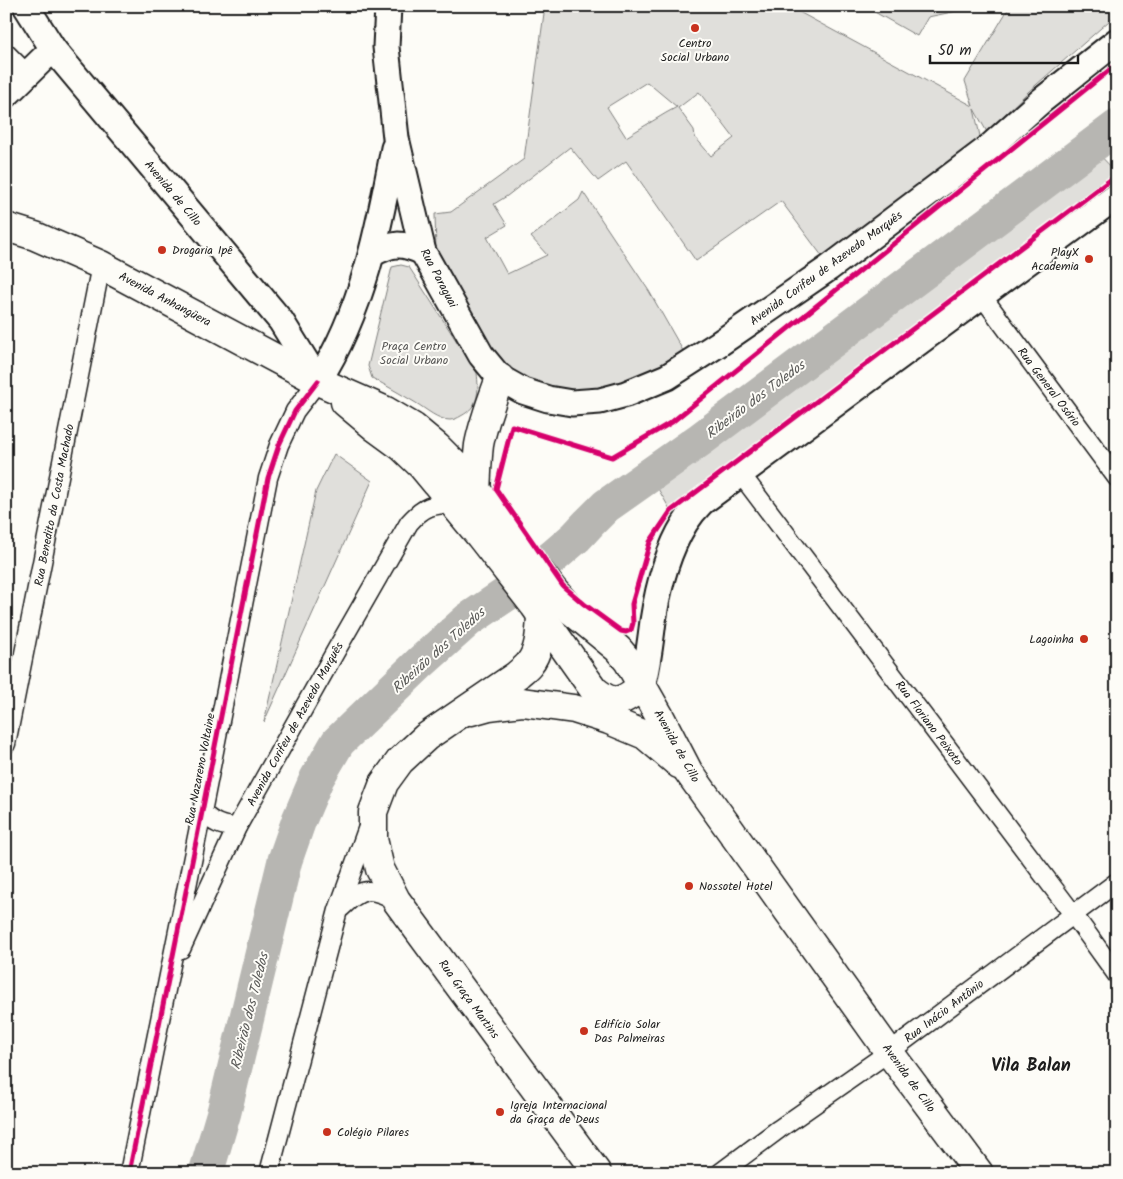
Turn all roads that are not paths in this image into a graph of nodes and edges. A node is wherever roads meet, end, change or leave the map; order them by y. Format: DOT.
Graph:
graph roads {
  1 [pos="26,6"];
  2 [pos="388,6"];
  3 [pos="1117,41"];
  4 [pos="53,48"];
  5 [pos="6,53"];
  6 [pos="27,74"];
  7 [pos="6,95"];
  8 [pos="396,138"];
  9 [pos="1117,196"];
  10 [pos="6,227"];
  11 [pos="423,252"];
  12 [pos="372,254"];
  13 [pos="101,265"];
  14 [pos="982,296"];
  15 [pos="500,378"];
  16 [pos="318,381"];
  17 [pos="740,473"];
  18 [pos="1117,478"];
  19 [pos="465,498"];
  20 [pos="543,604"];
  21 [pos="642,686"];
  22 [pos="458,714"];
  23 [pos="6,744"];
  24 [pos="688,771"];
  25 [pos="202,812"];
  26 [pos="373,812"];
  27 [pos="237,827"];
  28 [pos="1117,882"];
  29 [pos="396,900"];
  30 [pos="338,910"];
  31 [pos="1073,914"];
  32 [pos="1117,974"];
  33 [pos="168,977"];
  34 [pos="889,1052"];
  35 [pos="129,1173"];
  36 [pos="270,1173"];
  37 [pos="598,1173"];
  38 [pos="720,1173"];
  39 [pos="979,1173"];
  1 -- 4 [label="main road, Avenida de Cillo"];
  2 -- 8 [label="main road, Rua Paraguai"];
  3 -- 15 [label="main road, Avenida Corifeu de Azevedo Marquês"];
  4 -- 6 [label="main road"];
  4 -- 16 [label="main road, Avenida de Cillo"];
  5 -- 6 [label="street"];
  6 -- 7 [label="main road"];
  8 -- 11 [label="main road, Rua Paraguai"];
  8 -- 12 [label="main road, Rua Paraguai"];
  9 -- 14 [label="main road"];
  10 -- 13 [label="main road, Avenida Anhangüera"];
  11 -- 12 [label="main road"];
  11 -- 15 [label="main road, Rua Paraguai"];
  12 -- 16 [label="main road, Rua Paraguai"];
  13 -- 16 [label="main road, Avenida Anhangüera"];
  13 -- 23 [label="street, Rua Benedito da Costa Machado"];
  14 -- 17 [label="main road"];
  14 -- 18 [label="street, Rua General Osório"];
  15 -- 19 [label="main road"];
  16 -- 19 [label="main road, Avenida de Cillo"];
  16 -- 25 [label="street, Rua Nazareno Voltaine"];
  17 -- 21 [label="main road"];
  17 -- 31 [label="street, Rua Floriano Peixoto"];
  19 -- 20 [label="main road, Avenida de Cillo"];
  19 -- 27 [label="street, Avenida Corifeu de Azevedo Marquês"];
  20 -- 21 [label="main road, Avenida de Cillo"];
  20 -- 21 [label="main road"];
  20 -- 22 [label="main road"];
  21 -- 24 [label="main road, Avenida de Cillo"];
  22 -- 24 [label="main road"];
  22 -- 26 [label="main road"];
  24 -- 34 [label="main road, Avenida de Cillo"];
  25 -- 27 [label="street"];
  25 -- 33 [label="street, Rua Nazareno Voltaine"];
  26 -- 29 [label="main road, Rua Graça Martins"];
  26 -- 30 [label="street"];
  27 -- 33 [label="street, Avenida Corifeu de Azevedo Marquês"];
  28 -- 31 [label="street, Rua Inácio Antônio"];
  29 -- 30 [label="street"];
  29 -- 37 [label="main road, Rua Graça Martins"];
  30 -- 36 [label="street"];
  31 -- 32 [label="street, Rua Floriano Peixoto"];
  31 -- 34 [label="street, Rua Inácio Antônio"];
  33 -- 35 [label="street, Rua Nazareno Voltaine"];
  34 -- 38 [label="street, Rua Inácio Antônio"];
  34 -- 39 [label="main road, Avenida de Cillo"];
}
